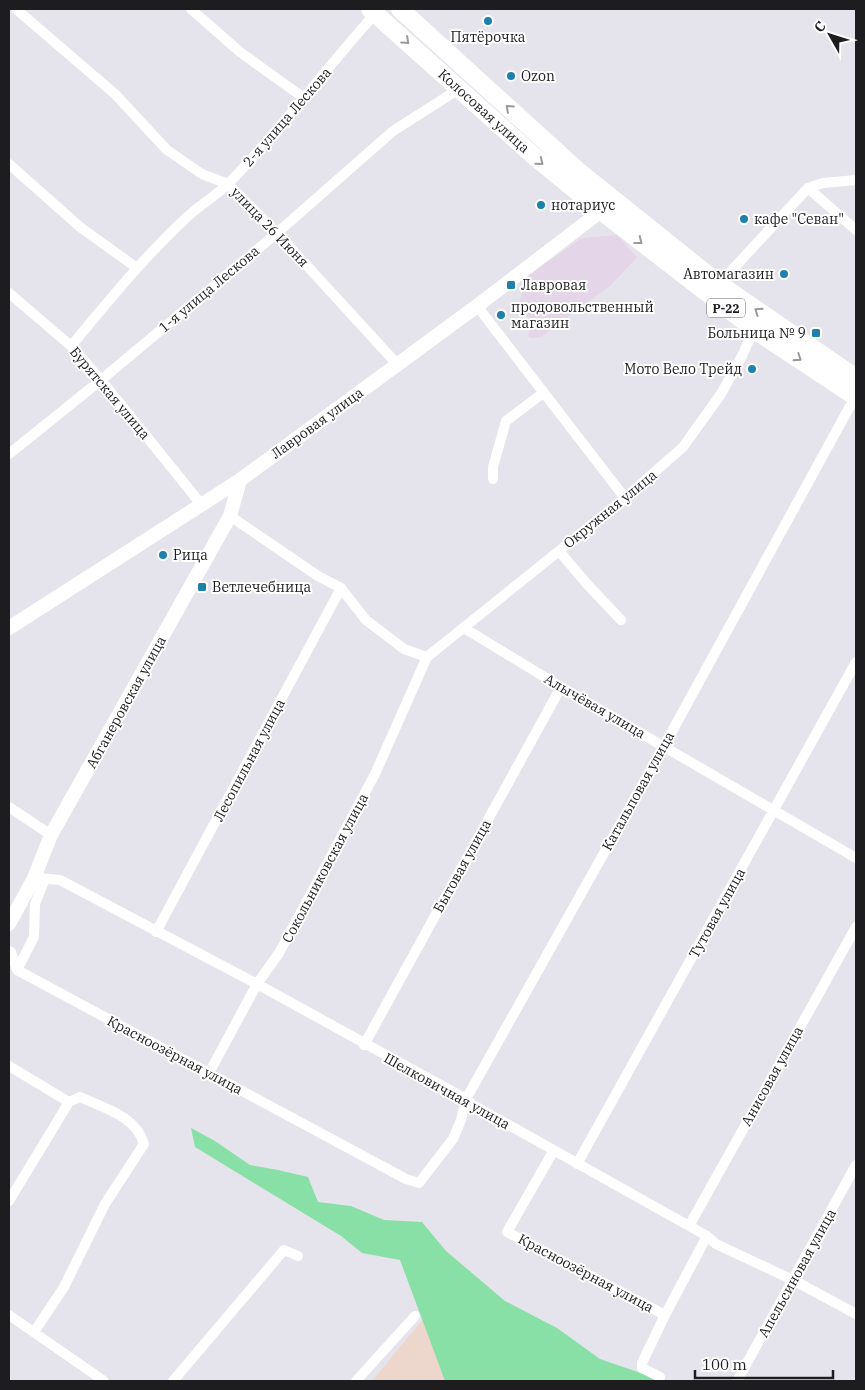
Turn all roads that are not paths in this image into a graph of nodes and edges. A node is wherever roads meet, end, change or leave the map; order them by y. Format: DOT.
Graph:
graph roads {
  1 [pos="16,9"];
  2 [pos="191,9"];
  3 [pos="400,9"];
  4 [pos="373,11"];
  5 [pos="459,89"];
  6 [pos="304,98"];
  7 [pos="9,164"];
  8 [pos="856,180"];
  9 [pos="228,184"];
  10 [pos="808,188"];
  11 [pos="606,204"];
  12 [pos="856,230"];
  13 [pos="277,233"];
  14 [pos="137,268"];
  15 [pos="719,284"];
  16 [pos="9,293"];
  17 [pos="478,306"];
  18 [pos="754,329"];
  19 [pos="71,346"];
  20 [pos="397,364"];
  21 [pos="856,378"];
  22 [pos="101,380"];
  23 [pos="543,392"];
  24 [pos="856,397"];
  25 [pos="10,451"];
  26 [pos="493,478"];
  27 [pos="240,480"];
  28 [pos="625,498"];
  29 [pos="201,504"];
  30 [pos="230,516"];
  31 [pos="559,551"];
  32 [pos="341,588"];
  33 [pos="621,620"];
  34 [pos="9,628"];
  35 [pos="464,628"];
  36 [pos="427,657"];
  37 [pos="856,662"];
  38 [pos="561,687"];
  39 [pos="664,746"];
  40 [pos="9,807"];
  41 [pos="775,810"];
  42 [pos="52,835"];
  43 [pos="856,858"];
  44 [pos="39,878"];
  45 [pos="9,924"];
  46 [pos="856,926"];
  47 [pos="156,932"];
  48 [pos="9,950"];
  49 [pos="17,970"];
  50 [pos="257,984"];
  51 [pos="364,1045"];
  52 [pos="9,1066"];
  53 [pos="209,1073"];
  54 [pos="466,1100"];
  55 [pos="69,1102"];
  56 [pos="554,1150"];
  57 [pos="577,1164"];
  58 [pos="856,1165"];
  59 [pos="419,1183"];
  60 [pos="9,1201"];
  61 [pos="689,1226"];
  62 [pos="707,1236"];
  63 [pos="298,1256"];
  64 [pos="794,1280"];
  65 [pos="856,1314"];
  66 [pos="9,1315"];
  67 [pos="664,1315"];
  68 [pos="415,1316"];
  69 [pos="34,1332"];
  70 [pos="660,1378"];
  71 [pos="104,1381"];
  72 [pos="173,1381"];
  73 [pos="356,1381"];
  74 [pos="738,1381"];
  1 -- 9 [label="street, улица 26 Июня"];
  2 -- 6 [label="street"];
  11 -- 3 [label="highway, Колосовая улица / Р-22, one-way"];
  4 -- 5 [label="highway, Колосовая улица / Р-22, one-way"];
  4 -- 6 [label="street, 2-я улица Лескова"];
  5 -- 11 [label="highway, Колосовая улица / Р-22, one-way"];
  5 -- 13 [label="street, 1-я улица Лескова"];
  6 -- 9 [label="street, 2-я улица Лескова"];
  7 -- 14 [label="street"];
  8 -- 10 [label="street"];
  9 -- 13 [label="street, улица 26 Июня"];
  9 -- 14 [label="street, 2-я улица Лескова"];
  10 -- 12 [label="street"];
  10 -- 15 [label="street"];
  11 -- 15 [label="highway, Р-22"];
  11 -- 17 [label="street, Лавровая улица"];
  11 -- 18 [label="highway, Р-22, one-way"];
  13 -- 20 [label="street, улица 26 Июня"];
  13 -- 22 [label="street, 1-я улица Лескова"];
  14 -- 19 [label="street, 2-я улица Лескова"];
  21 -- 15 [label="highway, Р-22, one-way"];
  16 -- 19 [label="street, Бурятская улица"];
  17 -- 20 [label="street, Лавровая улица"];
  17 -- 23 [label="street"];
  18 -- 24 [label="highway, Р-22, one-way"];
  18 -- 28 [label="street, Окружная улица"];
  19 -- 22 [label="street, Бурятская улица"];
  20 -- 27 [label="street, Лавровая улица"];
  22 -- 25 [label="street, 1-я улица Лескова"];
  22 -- 29 [label="street, Бурятская улица"];
  23 -- 26 [label="street"];
  23 -- 28 [label="street"];
  24 -- 39 [label="street, Катальповая улица"];
  27 -- 29 [label="street, Лавровая улица"];
  27 -- 30 [label="street, Абганеровская улица"];
  28 -- 31 [label="street, Окружная улица"];
  29 -- 34 [label="street, Лавровая улица"];
  30 -- 32 [label="street"];
  30 -- 42 [label="street, Абганеровская улица"];
  31 -- 33 [label="street"];
  31 -- 35 [label="street, Окружная улица"];
  32 -- 36 [label="street"];
  32 -- 47 [label="street, Лесопильная улица"];
  35 -- 36 [label="street, Окружная улица"];
  35 -- 38 [label="street, Алычёвая улица"];
  36 -- 50 [label="street, Сокольниковская улица"];
  37 -- 41 [label="street, Тутовая улица"];
  38 -- 39 [label="street, Алычёвая улица"];
  38 -- 51 [label="street, Бытовая улица"];
  39 -- 41 [label="street, Алычёвая улица"];
  39 -- 54 [label="street, Катальповая улица"];
  40 -- 42 [label="street"];
  41 -- 43 [label="street, Алычёвая улица"];
  41 -- 57 [label="street, Тутовая улица"];
  42 -- 44 [label="street, Абганеровская улица"];
  44 -- 45 [label="street, Абганеровская улица"];
  44 -- 47 [label="street, Шелковичная улица"];
  44 -- 49 [label="street"];
  46 -- 61 [label="street, Анисовая улица"];
  47 -- 50 [label="street, Шелковичная улица"];
  48 -- 49 [label="street"];
  49 -- 53 [label="street, Красноозёрная улица"];
  50 -- 51 [label="street, Шелковичная улица"];
  50 -- 53 [label="street, Сокольниковская улица"];
  51 -- 54 [label="street, Шелковичная улица"];
  52 -- 55 [label="street"];
  53 -- 59 [label="street, Красноозёрная улица"];
  54 -- 56 [label="street, Шелковичная улица"];
  54 -- 59 [label="street, Катальповая улица"];
  55 -- 60 [label="street"];
  55 -- 69 [label="street"];
  56 -- 57 [label="street, Шелковичная улица"];
  56 -- 67 [label="street, Красноозёрная улица"];
  57 -- 61 [label="street, Шелковичная улица"];
  58 -- 64 [label="street, Апельсиновая улица"];
  61 -- 62 [label="street, Шелковичная улица"];
  62 -- 64 [label="street, Шелковичная улица"];
  62 -- 67 [label="street"];
  63 -- 72 [label="street"];
  64 -- 65 [label="street, Шелковичная улица"];
  64 -- 74 [label="street, Апельсиновая улица"];
  66 -- 69 [label="street"];
  67 -- 70 [label="street"];
  68 -- 73 [label="street"];
  69 -- 71 [label="street"];
}
